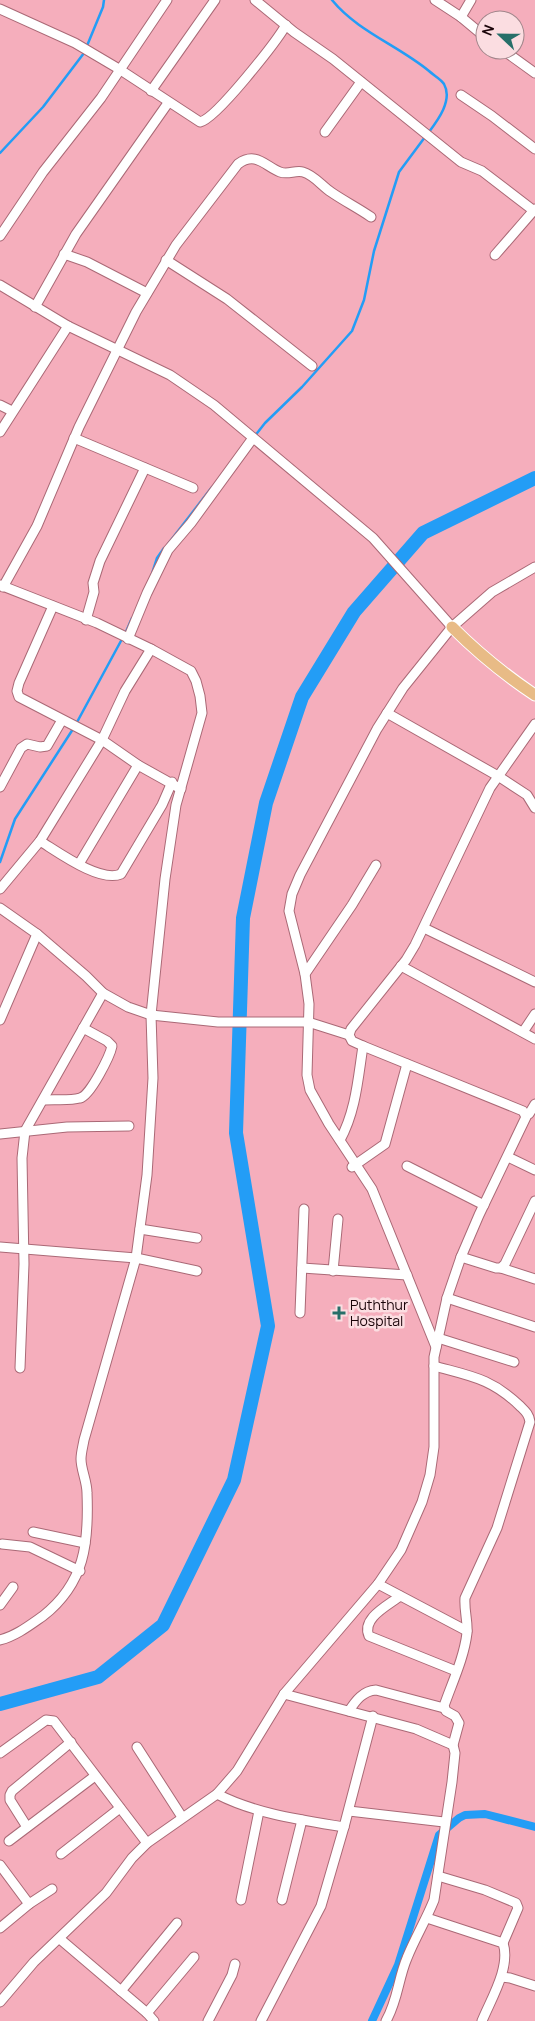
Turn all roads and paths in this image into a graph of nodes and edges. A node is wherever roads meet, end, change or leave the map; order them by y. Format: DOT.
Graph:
graph roads {
  1 [pos="167,0"];
  2 [pos="215,0"];
  3 [pos="255,0"];
  4 [pos="435,0"];
  5 [pos="471,0"];
  6 [pos="0,9"];
  7 [pos="460,17"];
  8 [pos="286,25"];
  9 [pos="475,29"];
  10 [pos="517,60"];
  11 [pos="119,69"];
  12 [pos="535,73"];
  13 [pos="361,82"];
  14 [pos="152,91"];
  15 [pos="460,95"];
  16 [pos="168,103"];
  17 [pos="325,132"];
  18 [pos="535,149"];
  19 [pos="534,210"];
  20 [pos="371,217"];
  21 [pos="0,236"];
  22 [pos="64,254"];
  23 [pos="495,255"];
  24 [pos="166,260"];
  25 [pos="0,285"];
  26 [pos="147,293"];
  27 [pos="35,307"];
  28 [pos="68,326"];
  29 [pos="119,350"];
  30 [pos="312,366"];
  31 [pos="0,406"];
  32 [pos="12,411"];
  33 [pos="0,432"];
  34 [pos="74,438"];
  35 [pos="257,441"];
  36 [pos="145,468"];
  37 [pos="193,488"];
  38 [pos="535,567"];
  39 [pos="1,586"];
  40 [pos="53,606"];
  41 [pos="86,620"];
  42 [pos="452,627"];
  43 [pos="130,640"];
  44 [pos="151,649"];
  45 [pos="535,695"];
  46 [pos="387,713"];
  47 [pos="65,721"];
  48 [pos="535,724"];
  49 [pos="102,740"];
  50 [pos="138,765"];
  51 [pos="498,776"];
  52 [pos="172,782"];
  53 [pos="0,787"];
  54 [pos="181,789"];
  55 [pos="535,808"];
  56 [pos="40,841"];
  57 [pos="79,864"];
  58 [pos="376,865"];
  59 [pos="0,889"];
  60 [pos="0,908"];
  61 [pos="424,928"];
  62 [pos="37,934"];
  63 [pos="401,966"];
  64 [pos="305,974"];
  65 [pos="535,982"];
  66 [pos="103,993"];
  67 [pos="535,1014"];
  68 [pos="152,1015"];
  69 [pos="0,1020"];
  70 [pos="308,1022"];
  71 [pos="83,1028"];
  72 [pos="524,1032"];
  73 [pos="349,1035"];
  74 [pos="535,1039"];
  75 [pos="363,1046"];
  76 [pos="408,1064"];
  77 [pos="44,1100"];
  78 [pos="535,1104"];
  79 [pos="530,1114"];
  80 [pos="129,1126"];
  81 [pos="25,1132"];
  82 [pos="0,1134"];
  83 [pos="340,1140"];
  84 [pos="508,1157"];
  85 [pos="354,1166"];
  86 [pos="408,1166"];
  87 [pos="535,1170"];
  88 [pos="535,1201"];
  89 [pos="484,1205"];
  90 [pos="304,1209"];
  91 [pos="338,1219"];
  92 [pos="140,1229"];
  93 [pos="197,1238"];
  94 [pos="0,1247"];
  95 [pos="23,1250"];
  96 [pos="136,1258"];
  97 [pos="461,1258"];
  98 [pos="302,1268"];
  99 [pos="501,1268"];
  100 [pos="197,1271"];
  101 [pos="332,1271"];
  102 [pos="407,1275"];
  103 [pos="535,1279"];
  104 [pos="447,1298"];
  105 [pos="300,1313"];
  106 [pos="535,1327"];
  107 [pos="437,1342"];
  108 [pos="514,1362"];
  109 [pos="434,1366"];
  110 [pos="20,1368"];
  111 [pos="532,1414"];
  112 [pos="32,1532"];
  113 [pos="85,1543"];
  114 [pos="2,1544"];
  115 [pos="80,1571"];
  116 [pos="378,1584"];
  117 [pos="13,1587"];
  118 [pos="400,1596"];
  119 [pos="0,1605"];
  120 [pos="467,1631"];
  121 [pos="0,1640"];
  122 [pos="456,1671"];
  123 [pos="284,1694"];
  124 [pos="444,1708"];
  125 [pos="349,1711"];
  126 [pos="373,1716"];
  127 [pos="71,1742"];
  128 [pos="453,1745"];
  129 [pos="137,1747"];
  130 [pos="0,1753"];
  131 [pos="95,1776"];
  132 [pos="217,1794"];
  133 [pos="120,1808"];
  134 [pos="259,1811"];
  135 [pos="348,1811"];
  136 [pos="182,1817"];
  137 [pos="302,1820"];
  138 [pos="27,1827"];
  139 [pos="344,1827"];
  140 [pos="444,1828"];
  141 [pos="9,1841"];
  142 [pos="147,1843"];
  143 [pos="61,1854"];
  144 [pos="0,1865"];
  145 [pos="438,1876"];
  146 [pos="52,1889"];
  147 [pos="241,1900"];
  148 [pos="282,1900"];
  149 [pos="29,1904"];
  150 [pos="428,1918"];
  151 [pos="177,1923"];
  152 [pos="0,1928"];
  153 [pos="60,1939"];
  154 [pos="503,1943"];
  155 [pos="194,1957"];
  156 [pos="235,1964"];
  157 [pos="502,1977"];
  158 [pos="535,1986"];
  159 [pos="121,1991"];
  160 [pos="0,2002"];
  161 [pos="147,2013"];
  162 [pos="154,2021"];
  163 [pos="208,2021"];
  164 [pos="261,2021"];
  165 [pos="386,2021"];
  166 [pos="482,2021"];
  1 -- 11 [label="street"];
  2 -- 14 [label="street"];
  3 -- 8 [label="street"];
  4 -- 7 [label="street"];
  5 -- 7 [label="street"];
  6 -- 11 [label="street"];
  7 -- 9 [label="street"];
  8 -- 13 [label="street"];
  8 -- 16 [label="street"];
  10 -- 12 [label="street"];
  11 -- 14 [label="street"];
  11 -- 21 [label="street"];
  13 -- 17 [label="street"];
  13 -- 19 [label="street"];
  14 -- 16 [label="street"];
  15 -- 18 [label="street"];
  16 -- 22 [label="street"];
  19 -- 23 [label="street"];
  20 -- 24 [label="street"];
  22 -- 26 [label="street"];
  22 -- 27 [label="street"];
  24 -- 26 [label="street"];
  24 -- 30 [label="street"];
  25 -- 27 [label="street"];
  26 -- 29 [label="street"];
  27 -- 28 [label="street"];
  28 -- 29 [label="street"];
  28 -- 32 [label="street"];
  29 -- 34 [label="street"];
  29 -- 35 [label="street"];
  31 -- 32 [label="street"];
  32 -- 33 [label="street"];
  34 -- 36 [label="street"];
  34 -- 39 [label="street"];
  35 -- 42 [label="street"];
  35 -- 43 [label="street"];
  36 -- 37 [label="street"];
  36 -- 41 [label="street"];
  38 -- 42 [label="street"];
  39 -- 40 [label="street"];
  40 -- 41 [label="street"];
  40 -- 47 [label="street"];
  41 -- 43 [label="street"];
  42 -- 45 [label="main road"];
  42 -- 46 [label="street"];
  43 -- 44 [label="street"];
  44 -- 49 [label="street"];
  44 -- 54 [label="street"];
  46 -- 51 [label="street"];
  46 -- 64 [label="street"];
  47 -- 49 [label="street"];
  47 -- 53 [label="street"];
  48 -- 51 [label="street"];
  49 -- 50 [label="street"];
  49 -- 56 [label="street"];
  50 -- 52 [label="street"];
  50 -- 57 [label="street"];
  51 -- 55 [label="street"];
  51 -- 61 [label="street"];
  52 -- 54 [label="street"];
  52 -- 57 [label="street"];
  54 -- 68 [label="street"];
  56 -- 57 [label="street"];
  56 -- 59 [label="street"];
  58 -- 64 [label="street"];
  60 -- 62 [label="street"];
  61 -- 63 [label="street"];
  61 -- 65 [label="street"];
  62 -- 66 [label="street"];
  62 -- 69 [label="street"];
  63 -- 72 [label="street"];
  63 -- 73 [label="street"];
  64 -- 70 [label="street"];
  66 -- 68 [label="street"];
  66 -- 71 [label="street"];
  67 -- 72 [label="street"];
  68 -- 70 [label="street"];
  68 -- 92 [label="street"];
  70 -- 73 [label="street"];
  70 -- 83 [label="street"];
  71 -- 77 [label="street"];
  71 -- 77 [label="street"];
  72 -- 74 [label="street"];
  73 -- 75 [label="street"];
  75 -- 76 [label="street"];
  75 -- 83 [label="street"];
  76 -- 79 [label="street"];
  76 -- 85 [label="street"];
  77 -- 81 [label="street"];
  78 -- 79 [label="street"];
  79 -- 84 [label="street"];
  80 -- 81 [label="street"];
  81 -- 82 [label="street"];
  81 -- 95 [label="street"];
  83 -- 85 [label="street"];
  84 -- 87 [label="street"];
  84 -- 89 [label="street"];
  85 -- 102 [label="street"];
  86 -- 89 [label="street"];
  88 -- 99 [label="street"];
  89 -- 97 [label="street"];
  90 -- 98 [label="street"];
  91 -- 101 [label="street"];
  92 -- 93 [label="street"];
  92 -- 96 [label="street"];
  94 -- 95 [label="street"];
  95 -- 96 [label="street"];
  95 -- 110 [label="street"];
  96 -- 100 [label="street"];
  96 -- 113 [label="street"];
  97 -- 99 [label="street"];
  97 -- 104 [label="street"];
  98 -- 101 [label="street"];
  98 -- 105 [label="street"];
  99 -- 103 [label="street"];
  101 -- 102 [label="street"];
  102 -- 107 [label="street"];
  104 -- 106 [label="street"];
  104 -- 107 [label="street"];
  107 -- 108 [label="street"];
  107 -- 109 [label="street"];
  109 -- 111 [label="street"];
  109 -- 116 [label="street"];
  111 -- 120 [label="street"];
  112 -- 113 [label="street"];
  113 -- 115 [label="street"];
  114 -- 115 [label="street"];
  115 -- 121 [label="street"];
  116 -- 118 [label="street"];
  116 -- 123 [label="street"];
  117 -- 119 [label="street"];
  118 -- 120 [label="street"];
  118 -- 122 [label="street"];
  120 -- 122 [label="street"];
  122 -- 124 [label="street"];
  123 -- 125 [label="street"];
  123 -- 132 [label="street"];
  124 -- 125 [label="street"];
  124 -- 128 [label="street"];
  125 -- 126 [label="street"];
  126 -- 128 [label="street"];
  126 -- 135 [label="street"];
  127 -- 130 [label="street"];
  127 -- 131 [label="street"];
  127 -- 138 [label="street"];
  128 -- 140 [label="street"];
  129 -- 136 [label="street"];
  131 -- 133 [label="street"];
  131 -- 138 [label="street"];
  132 -- 134 [label="street"];
  132 -- 136 [label="street"];
  133 -- 142 [label="street"];
  133 -- 143 [label="street"];
  134 -- 137 [label="street"];
  134 -- 147 [label="street"];
  135 -- 139 [label="street"];
  135 -- 140 [label="street"];
  136 -- 142 [label="street"];
  137 -- 139 [label="street"];
  137 -- 148 [label="street"];
  138 -- 141 [label="street"];
  139 -- 164 [label="street"];
  140 -- 145 [label="street"];
  142 -- 153 [label="street"];
  144 -- 149 [label="street"];
  145 -- 150 [label="street"];
  145 -- 154 [label="street"];
  146 -- 149 [label="street"];
  149 -- 152 [label="street"];
  150 -- 154 [label="street"];
  150 -- 165 [label="street"];
  151 -- 159 [label="street"];
  153 -- 159 [label="street"];
  153 -- 160 [label="street"];
  154 -- 157 [label="street"];
  155 -- 161 [label="street"];
  156 -- 163 [label="street"];
  157 -- 158 [label="street"];
  157 -- 166 [label="street"];
  159 -- 161 [label="street"];
  161 -- 162 [label="street"];
}
